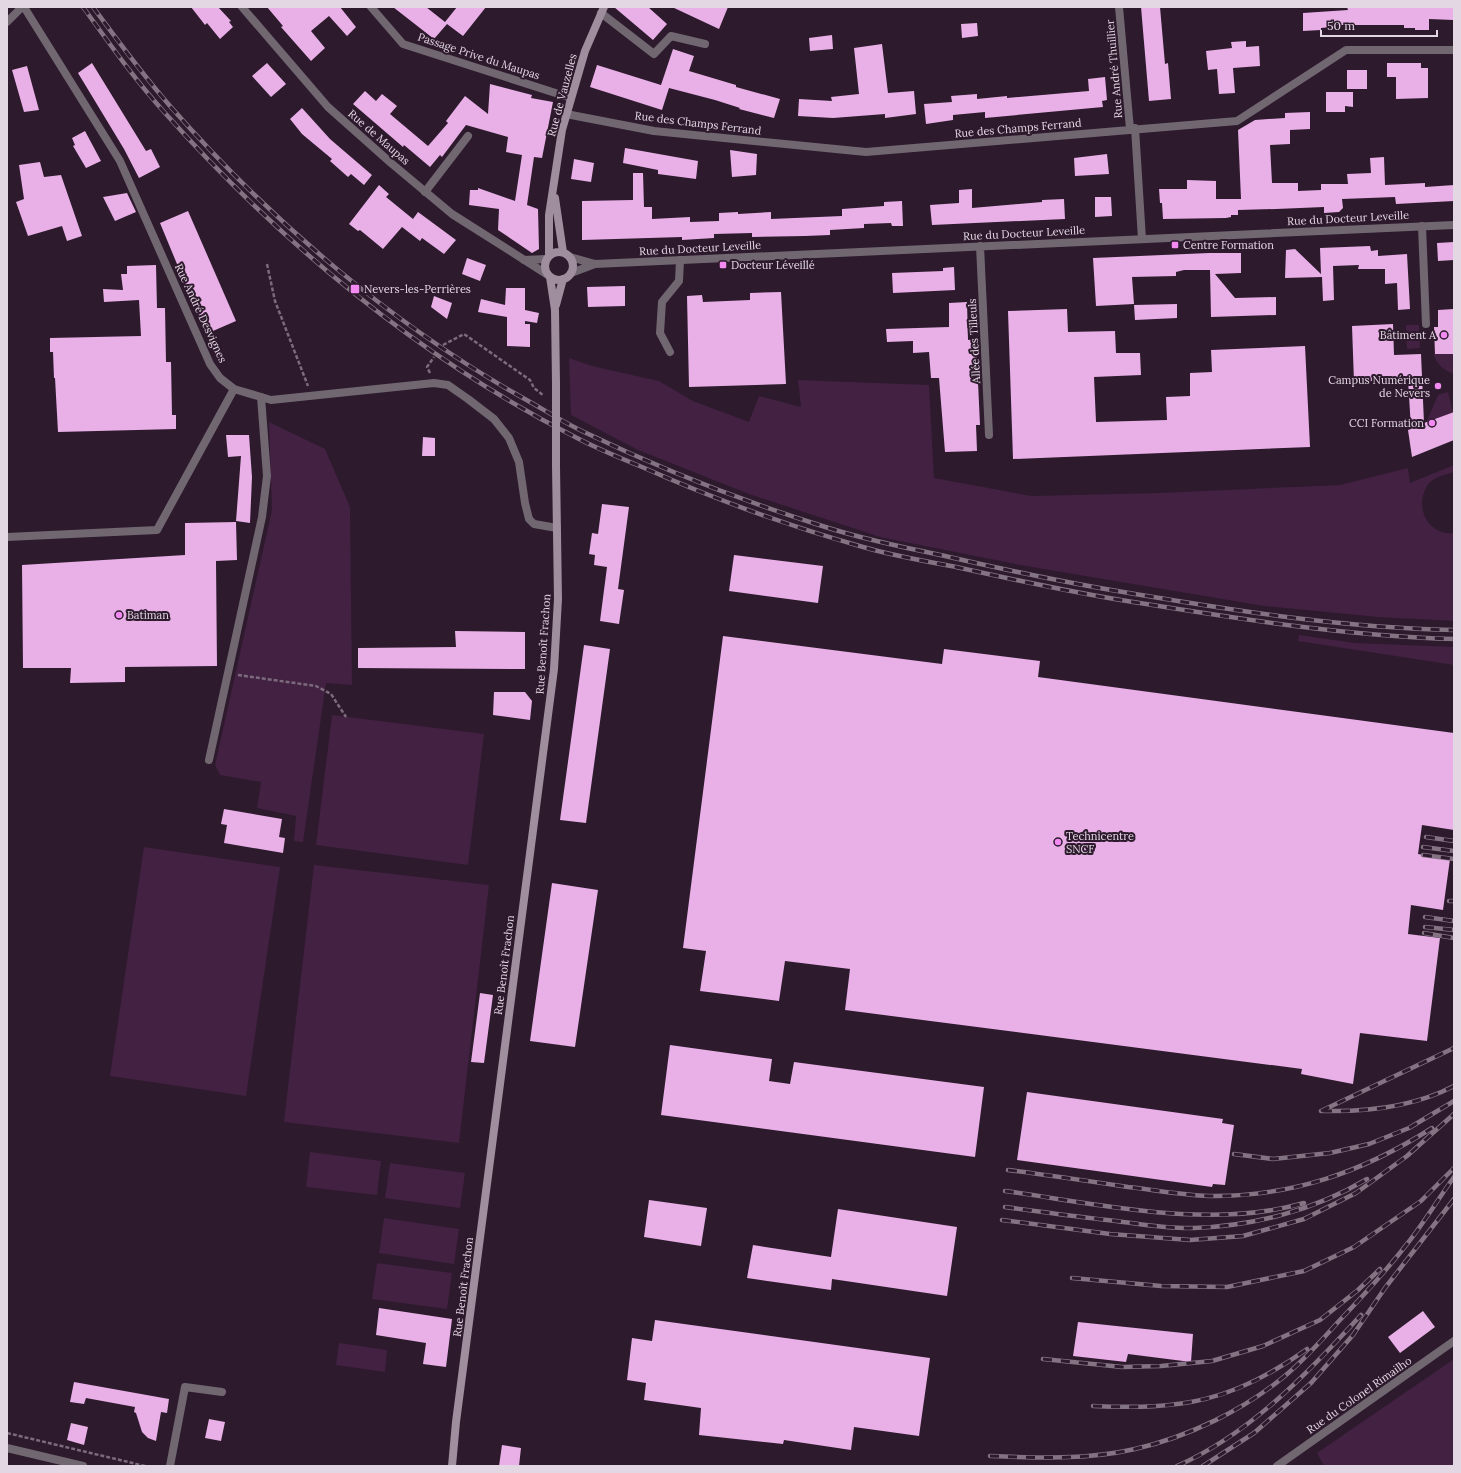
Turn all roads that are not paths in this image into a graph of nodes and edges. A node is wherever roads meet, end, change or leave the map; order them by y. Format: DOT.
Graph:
graph roads {
  1 [pos="23,7"];
  2 [pos="242,7"];
  3 [pos="371,7"];
  4 [pos="1119,7"];
  5 [pos="602,10"];
  6 [pos="7,22"];
  7 [pos="705,44"];
  8 [pos="1454,50"];
  9 [pos="571,98"];
  10 [pos="566,114"];
  11 [pos="1132,129"];
  12 [pos="468,136"];
  13 [pos="425,192"];
  14 [pos="554,192"];
  15 [pos="1454,225"];
  16 [pos="1422,226"];
  17 [pos="1142,239"];
  18 [pos="980,246"];
  19 [pos="566,255"];
  20 [pos="548,257"];
  21 [pos="524,260"];
  22 [pos="680,260"];
  23 [pos="595,264"];
  24 [pos="571,273"];
  25 [pos="549,276"];
  26 [pos="563,279"];
  27 [pos="555,310"];
  28 [pos="1426,324"];
  29 [pos="670,352"];
  30 [pos="234,389"];
  31 [pos="261,397"];
  32 [pos="990,436"];
  33 [pos="557,528"];
  34 [pos="7,537"];
  35 [pos="209,760"];
  36 [pos="1454,1341"];
  37 [pos="222,1392"];
  38 [pos="7,1448"];
  39 [pos="83,1466"];
  40 [pos="170,1466"];
  41 [pos="452,1466"];
  42 [pos="1277,1466"];
  1 -- 6 [label="street"];
  1 -- 30 [label="street, Rue André Desvignes"];
  2 -- 13 [label="street, Rue de Maupas"];
  3 -- 9 [label="street, Passage Prive du Maupas"];
  4 -- 11 [label="street, Rue André Thuillier"];
  5 -- 7 [label="street"];
  5 -- 9 [label="main road, Rue de Vauzelles"];
  8 -- 11 [label="street, Rue des Champs Ferrand"];
  9 -- 10 [label="main road, Rue de Vauzelles"];
  10 -- 11 [label="street, Rue des Champs Ferrand"];
  10 -- 14 [label="main road, Rue de Vauzelles"];
  11 -- 17 [label="street, Rue André Thuillier"];
  12 -- 13 [label="street"];
  13 -- 21 [label="street, Rue de Maupas"];
  14 -- 19 [label="main road, Rue de Vauzelles"];
  14 -- 20 [label="main road, Rue de Vauzelles"];
  15 -- 16 [label="street, Rue du Docteur Leveille"];
  16 -- 17 [label="street, Rue du Docteur Leveille"];
  16 -- 28 [label="street"];
  17 -- 18 [label="street, Rue du Docteur Leveille"];
  18 -- 22 [label="street, Rue du Docteur Leveille"];
  18 -- 32 [label="street, Allée des Tilleuls"];
  19 -- 20 [label="main road"];
  19 -- 23 [label="street, Rue du Docteur Leveille"];
  19 -- 24 [label="main road"];
  20 -- 21 [label="street"];
  20 -- 25 [label="main road"];
  21 -- 25 [label="street, Rue de Maupas"];
  22 -- 23 [label="street, Rue du Docteur Leveille"];
  22 -- 29 [label="street"];
  23 -- 24 [label="street, Rue du Docteur Leveille"];
  24 -- 26 [label="main road"];
  25 -- 26 [label="main road"];
  25 -- 27 [label="main road"];
  26 -- 27 [label="main road"];
  27 -- 33 [label="main road, Rue Benoît Frachon, bridge"];
  30 -- 31 [label="street, Rue André Desvignes"];
  30 -- 34 [label="street"];
  31 -- 33 [label="street, Rue André Desvignes"];
  31 -- 35 [label="street"];
  33 -- 41 [label="main road, Rue Benoît Frachon"];
  36 -- 42 [label="street, Rue du Colonel Rimailho"];
  37 -- 40 [label="street"];
  38 -- 39 [label="street"];
}
